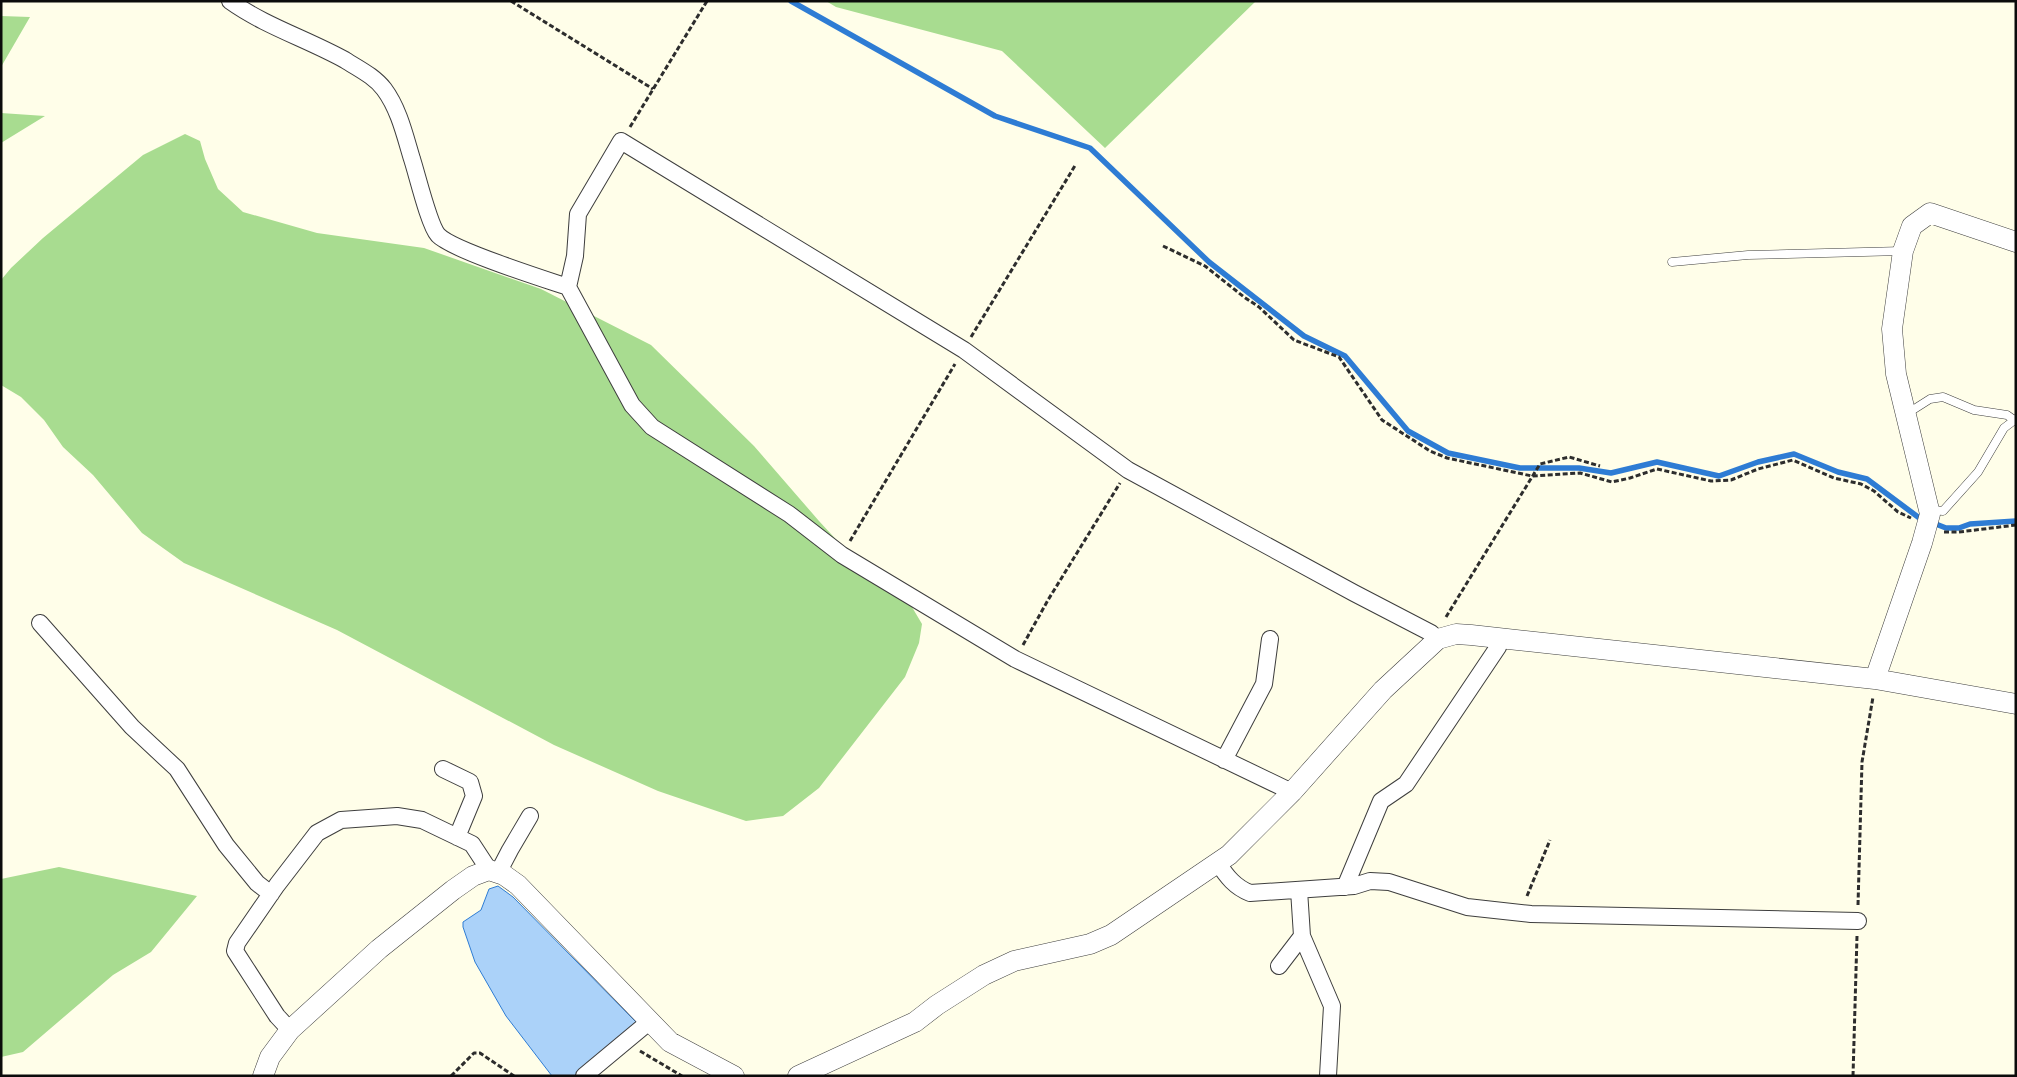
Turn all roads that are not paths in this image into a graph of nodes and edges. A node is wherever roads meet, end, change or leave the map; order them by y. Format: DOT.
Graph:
graph roads {
  1 [pos="236,5"];
  2 [pos="2016,242"];
  3 [pos="1903,251"];
  4 [pos="1672,262"];
  5 [pos="568,287"];
  6 [pos="1906,414"];
  7 [pos="2015,420"];
  8 [pos="1928,517"];
  9 [pos="40,623"];
  10 [pos="1442,638"];
  11 [pos="1500,638"];
  12 [pos="1270,639"];
  13 [pos="1876,679"];
  14 [pos="2016,704"];
  15 [pos="1224,760"];
  16 [pos="442,769"];
  17 [pos="1292,792"];
  18 [pos="530,816"];
  19 [pos="457,837"];
  20 [pos="1218,863"];
  21 [pos="494,871"];
  22 [pos="1345,887"];
  23 [pos="1299,890"];
  24 [pos="271,894"];
  25 [pos="1858,921"];
  26 [pos="1302,936"];
  27 [pos="1279,966"];
  28 [pos="650,1021"];
  29 [pos="290,1030"];
  30 [pos="263,1076"];
  31 [pos="584,1076"];
  32 [pos="734,1076"];
  33 [pos="798,1076"];
  34 [pos="1328,1076"];
  1 -- 5 [label="street"];
  2 -- 3 [label="street"];
  3 -- 4 [label="lane"];
  3 -- 6 [label="street"];
  5 -- 10 [label="street"];
  5 -- 15 [label="street"];
  6 -- 7 [label="lane"];
  6 -- 8 [label="street"];
  7 -- 8 [label="lane"];
  8 -- 13 [label="street"];
  9 -- 24 [label="street"];
  10 -- 11 [label="street"];
  10 -- 17 [label="street"];
  11 -- 13 [label="street"];
  11 -- 22 [label="street"];
  12 -- 15 [label="street"];
  13 -- 14 [label="street"];
  15 -- 17 [label="street"];
  16 -- 19 [label="street"];
  17 -- 20 [label="street"];
  18 -- 21 [label="street"];
  19 -- 21 [label="street"];
  19 -- 24 [label="street"];
  20 -- 23 [label="street"];
  20 -- 33 [label="street"];
  21 -- 28 [label="street"];
  21 -- 29 [label="street"];
  22 -- 23 [label="street"];
  22 -- 25 [label="street"];
  23 -- 26 [label="street"];
  24 -- 29 [label="street"];
  26 -- 27 [label="street"];
  26 -- 34 [label="street"];
  28 -- 31 [label="street"];
  28 -- 32 [label="street"];
  29 -- 30 [label="street"];
}
